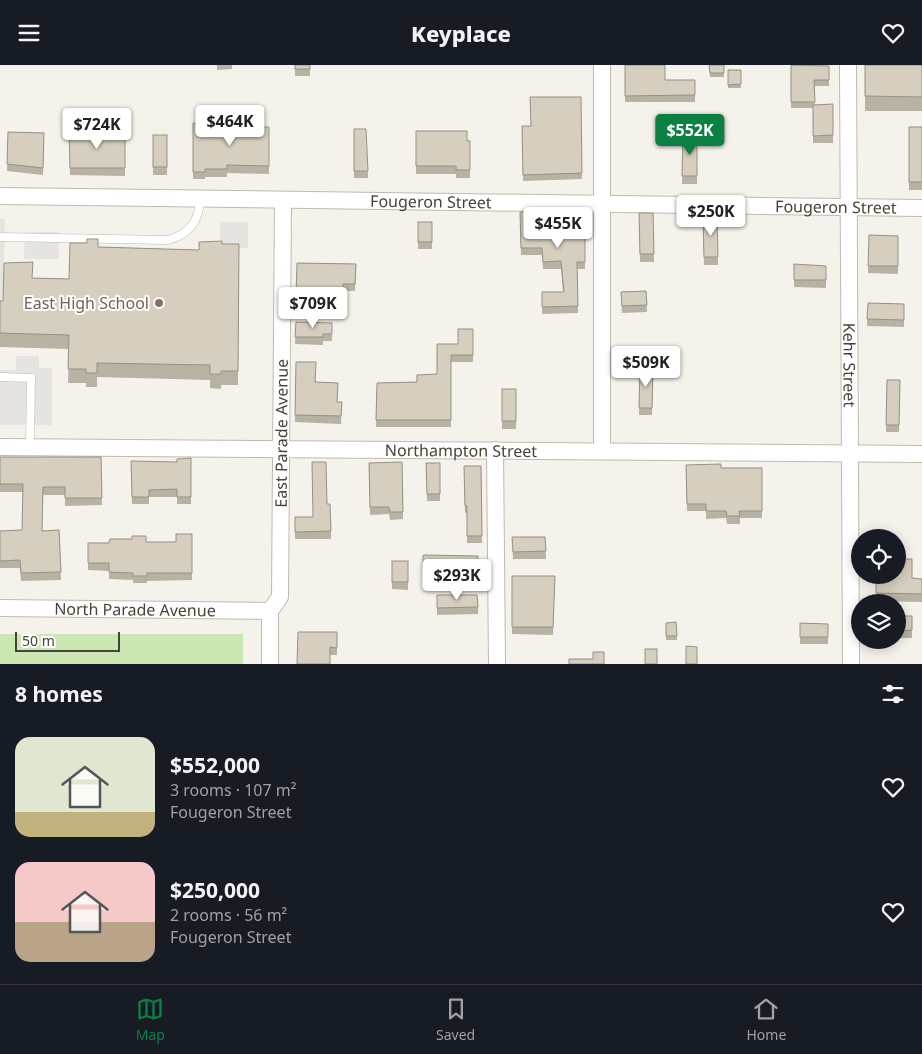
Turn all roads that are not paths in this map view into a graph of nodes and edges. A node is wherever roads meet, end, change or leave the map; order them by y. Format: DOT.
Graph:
graph roads {
  1 [pos="602,65"];
  2 [pos="848,65"];
  3 [pos="0,197"];
  4 [pos="200,199"];
  5 [pos="283,201"];
  6 [pos="602,205"];
  7 [pos="848,207"];
  8 [pos="922,208"];
  9 [pos="0,237"];
  10 [pos="0,377"];
  11 [pos="0,447"];
  12 [pos="30,447"];
  13 [pos="282,449"];
  14 [pos="495,450"];
  15 [pos="602,451"];
  16 [pos="850,453"];
  17 [pos="922,454"];
  18 [pos="0,608"];
  19 [pos="270,611"];
  20 [pos="270,664"];
  21 [pos="497,664"];
  22 [pos="851,664"];
  1 -- 6 [label="street"];
  2 -- 7 [label="street, Kehr Street"];
  3 -- 4 [label="street, Fougeron Street"];
  4 -- 5 [label="street, Fougeron Street"];
  4 -- 9 [label="lane"];
  5 -- 6 [label="street, Fougeron Street"];
  5 -- 13 [label="street, East Parade Avenue"];
  6 -- 7 [label="street, Fougeron Street"];
  6 -- 15 [label="street"];
  7 -- 8 [label="street, Fougeron Street"];
  7 -- 16 [label="street, Kehr Street"];
  10 -- 12 [label="lane"];
  11 -- 12 [label="street, Northampton Street"];
  12 -- 13 [label="street, Northampton Street"];
  13 -- 14 [label="street, Northampton Street"];
  13 -- 19 [label="street, East Parade Avenue"];
  14 -- 15 [label="street, Northampton Street"];
  14 -- 21 [label="street"];
  15 -- 16 [label="street, Northampton Street"];
  16 -- 17 [label="street, Northampton Street"];
  16 -- 22 [label="street, Kehr Street"];
  18 -- 19 [label="street, North Parade Avenue"];
  19 -- 20 [label="street, East Parade Avenue"];
}
